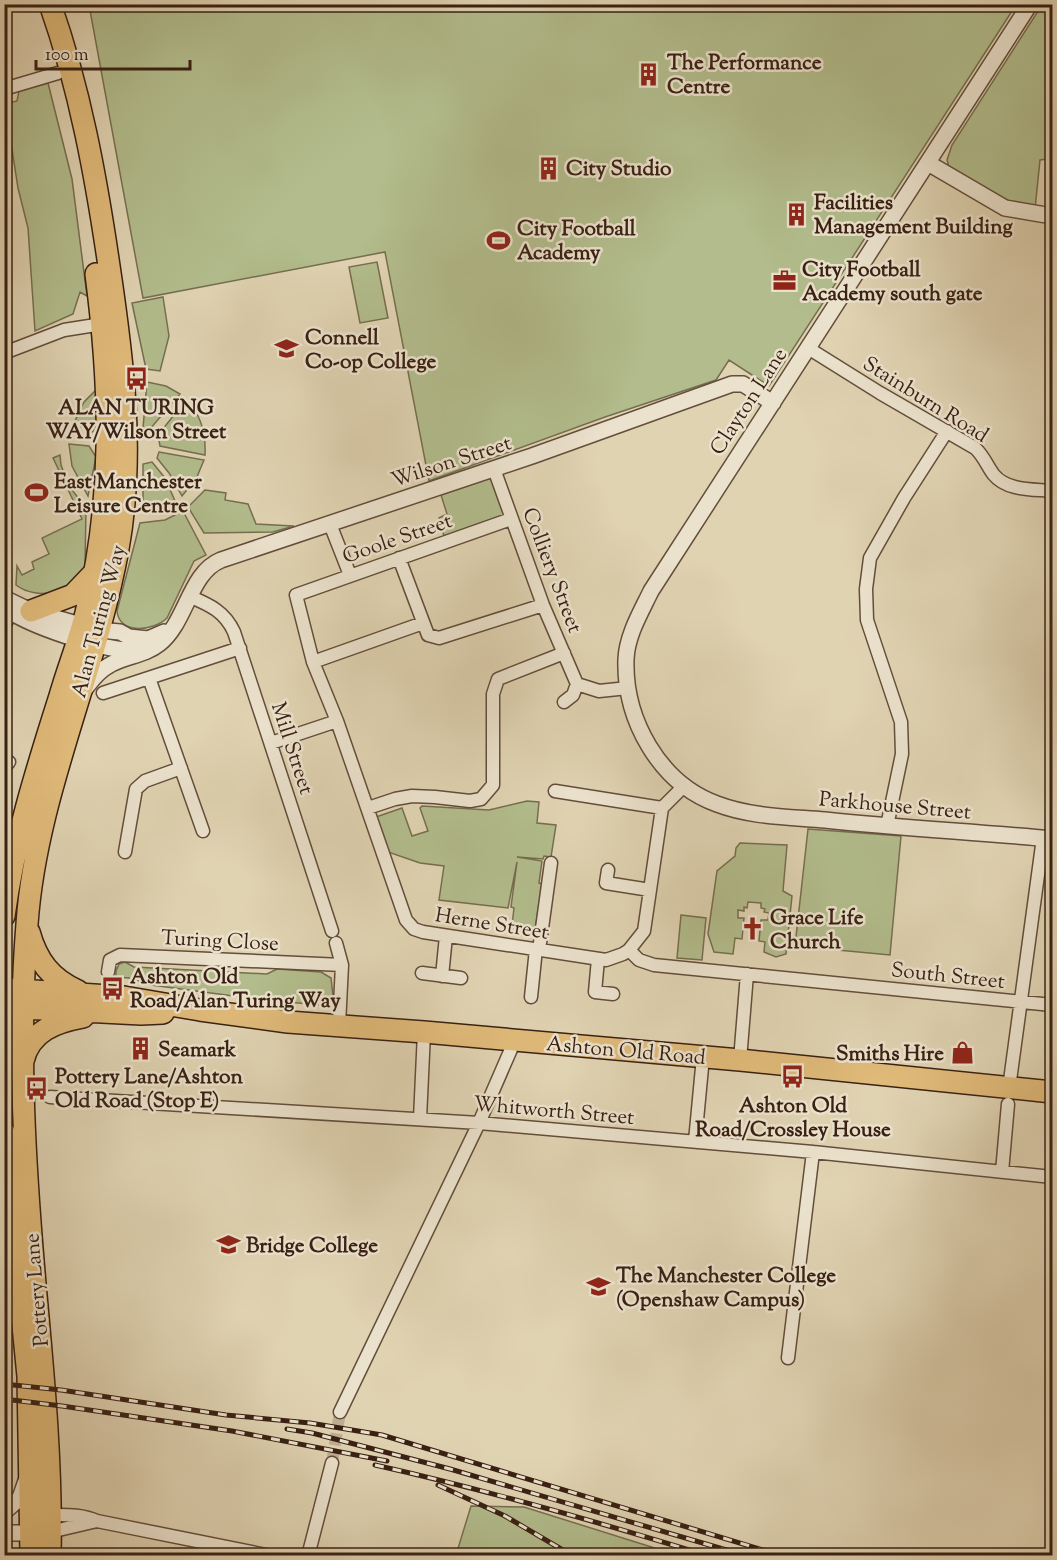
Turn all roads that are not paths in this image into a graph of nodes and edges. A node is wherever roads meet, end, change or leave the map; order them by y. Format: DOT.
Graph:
graph roads {
  1 [pos="35,4"];
  2 [pos="50,4"];
  3 [pos="1030,4"];
  4 [pos="58,73"];
  5 [pos="4,89"];
  6 [pos="928,164"];
  7 [pos="1053,216"];
  8 [pos="102,324"];
  9 [pos="808,348"];
  10 [pos="4,353"];
  11 [pos="773,404"];
  12 [pos="947,431"];
  13 [pos="494,469"];
  14 [pos="1053,491"];
  15 [pos="511,519"];
  16 [pos="330,524"];
  17 [pos="399,558"];
  18 [pos="93,574"];
  19 [pos="350,575"];
  20 [pos="296,595"];
  21 [pos="191,597"];
  22 [pos="4,598"];
  23 [pos="543,605"];
  24 [pos="13,614"];
  25 [pos="423,623"];
  26 [pos="171,629"];
  27 [pos="88,634"];
  28 [pos="159,644"];
  29 [pos="240,648"];
  30 [pos="564,653"];
  31 [pos="314,662"];
  32 [pos="149,678"];
  33 [pos="577,684"];
  34 [pos="628,688"];
  35 [pos="103,693"];
  36 [pos="80,695"];
  37 [pos="564,702"];
  38 [pos="337,721"];
  39 [pos="271,743"];
  40 [pos="181,768"];
  41 [pos="685,785"];
  42 [pos="555,791"];
  43 [pos="368,808"];
  44 [pos="662,808"];
  45 [pos="735,810"];
  46 [pos="887,826"];
  47 [pos="203,831"];
  48 [pos="41,834"];
  49 [pos="1048,839"];
  50 [pos="125,852"];
  51 [pos="551,863"];
  52 [pos="608,870"];
  53 [pos="650,890"];
  54 [pos="4,916"];
  55 [pos="27,920"];
  56 [pos="446,936"];
  57 [pos="537,950"];
  58 [pos="629,950"];
  59 [pos="597,959"];
  60 [pos="342,965"];
  61 [pos="108,972"];
  62 [pos="422,973"];
  63 [pos="747,974"];
  64 [pos="442,976"];
  65 [pos="461,978"];
  66 [pos="84,993"];
  67 [pos="612,994"];
  68 [pos="531,997"];
  69 [pos="11,998"];
  70 [pos="1020,1002"];
  71 [pos="1053,1005"];
  72 [pos="200,1010"];
  73 [pos="107,1012"];
  74 [pos="339,1025"];
  75 [pos="424,1032"];
  76 [pos="515,1040"];
  77 [pos="703,1057"];
  78 [pos="740,1060"];
  79 [pos="22,1064"];
  80 [pos="1053,1092"];
  81 [pos="1008,1096"];
  82 [pos="50,1097"];
  83 [pos="420,1119"];
  84 [pos="479,1123"];
  85 [pos="4,1132"];
  86 [pos="695,1141"];
  87 [pos="813,1152"];
  88 [pos="1002,1172"];
  89 [pos="1053,1177"];
  90 [pos="19,1277"];
  91 [pos="788,1358"];
  92 [pos="340,1412"];
  93 [pos="332,1463"];
  94 [pos="30,1469"];
  95 [pos="4,1512"];
  96 [pos="4,1518"];
  97 [pos="97,1521"];
  98 [pos="40,1524"];
  99 [pos="4,1533"];
  100 [pos="31,1556"];
  101 [pos="50,1556"];
  102 [pos="271,1556"];
  103 [pos="308,1556"];
  1 -- 4 [label="highway, Alan Turing Way"];
  2 -- 27 [label="highway, Alan Turing Way"];
  3 -- 6 [label="street, Clayton Lane"];
  4 -- 5 [label="street"];
  4 -- 8 [label="highway, Alan Turing Way"];
  6 -- 7 [label="street"];
  6 -- 9 [label="street, Clayton Lane"];
  8 -- 10 [label="street"];
  8 -- 18 [label="highway, Alan Turing Way"];
  9 -- 11 [label="street, Clayton Lane"];
  9 -- 12 [label="street, Stainburn Road"];
  11 -- 13 [label="street, Wilson Street"];
  11 -- 34 [label="street, Clayton Lane"];
  12 -- 14 [label="street, Stainburn Road"];
  12 -- 46 [label="street"];
  13 -- 15 [label="street, Colliery Street"];
  13 -- 16 [label="street, Wilson Street"];
  15 -- 17 [label="street, Goole Street"];
  15 -- 23 [label="street, Colliery Street"];
  16 -- 19 [label="street"];
  16 -- 21 [label="street, Wilson Street"];
  17 -- 19 [label="street, Goole Street"];
  17 -- 25 [label="street"];
  18 -- 24 [label="highway"];
  18 -- 27 [label="highway, Alan Turing Way"];
  19 -- 20 [label="street, Goole Street"];
  20 -- 31 [label="street, Herne Street"];
  21 -- 26 [label="street, Wilson Street"];
  21 -- 29 [label="street, Mill Street"];
  22 -- 24 [label="street"];
  23 -- 25 [label="street"];
  23 -- 30 [label="street, Colliery Street"];
  24 -- 27 [label="street"];
  25 -- 31 [label="street"];
  26 -- 27 [label="street"];
  26 -- 28 [label="street, Wilson Street"];
  27 -- 28 [label="street"];
  27 -- 36 [label="highway, Alan Turing Way"];
  27 -- 54 [label="highway, Alan Turing Way"];
  28 -- 36 [label="street, Wilson Street"];
  29 -- 32 [label="street"];
  29 -- 39 [label="street, Mill Street"];
  30 -- 33 [label="street, Colliery Street"];
  30 -- 43 [label="street"];
  31 -- 38 [label="street, Herne Street"];
  32 -- 35 [label="street"];
  32 -- 40 [label="street"];
  33 -- 34 [label="street"];
  33 -- 37 [label="street"];
  34 -- 41 [label="street, Clayton Lane"];
  36 -- 48 [label="highway, Alan Turing Way"];
  38 -- 39 [label="street"];
  38 -- 43 [label="street, Herne Street"];
  39 -- 60 [label="street, Mill Street"];
  40 -- 47 [label="street"];
  40 -- 50 [label="street"];
  41 -- 44 [label="street"];
  41 -- 45 [label="street, Clayton Lane"];
  42 -- 44 [label="street"];
  43 -- 56 [label="street, Herne Street"];
  44 -- 53 [label="street"];
  45 -- 46 [label="street, Parkhouse Street"];
  46 -- 49 [label="street, Parkhouse Street"];
  48 -- 55 [label="highway, Alan Turing Way"];
  48 -- 69 [label="highway"];
  49 -- 70 [label="street"];
  51 -- 57 [label="street"];
  52 -- 53 [label="street"];
  53 -- 58 [label="street"];
  55 -- 66 [label="highway"];
  55 -- 69 [label="highway, Alan Turing Way"];
  56 -- 57 [label="street, Herne Street"];
  56 -- 64 [label="street"];
  57 -- 59 [label="street, Herne Street"];
  57 -- 68 [label="street"];
  58 -- 59 [label="street, Herne Street"];
  58 -- 63 [label="street, South Street"];
  59 -- 67 [label="street"];
  60 -- 61 [label="street, Turing Close"];
  60 -- 74 [label="street"];
  62 -- 64 [label="street"];
  63 -- 70 [label="street, South Street"];
  63 -- 78 [label="street"];
  64 -- 65 [label="street"];
  66 -- 69 [label="highway, Ashton Old Road"];
  66 -- 72 [label="highway, Ashton Old Road"];
  69 -- 73 [label="highway, Ashton Old Road"];
  69 -- 79 [label="highway, Pottery Lane"];
  69 -- 90 [label="highway"];
  70 -- 71 [label="street, South Street"];
  70 -- 81 [label="street"];
  72 -- 73 [label="highway, Ashton Old Road"];
  72 -- 74 [label="highway, Ashton Old Road"];
  73 -- 79 [label="highway"];
  74 -- 75 [label="highway, Ashton Old Road"];
  75 -- 76 [label="highway, Ashton Old Road"];
  75 -- 83 [label="street"];
  76 -- 77 [label="highway, Ashton Old Road"];
  76 -- 84 [label="street"];
  77 -- 78 [label="highway, Ashton Old Road"];
  77 -- 86 [label="street"];
  78 -- 81 [label="highway, Ashton Old Road"];
  79 -- 98 [label="highway, Pottery Lane"];
  80 -- 81 [label="highway, Ashton Old Road"];
  81 -- 88 [label="street"];
  82 -- 83 [label="street, Whitworth Street"];
  83 -- 84 [label="street, Whitworth Street"];
  84 -- 86 [label="street, Whitworth Street"];
  84 -- 92 [label="street"];
  85 -- 90 [label="highway, Pottery Lane"];
  86 -- 87 [label="street, Whitworth Street"];
  87 -- 88 [label="street, Whitworth Street"];
  87 -- 91 [label="street"];
  88 -- 89 [label="street, Whitworth Street"];
  90 -- 94 [label="highway, Pottery Lane"];
  93 -- 103 [label="street"];
  94 -- 95 [label="street"];
  94 -- 98 [label="highway, Pottery Lane"];
  96 -- 98 [label="street"];
  97 -- 98 [label="street"];
  97 -- 98 [label="street"];
  97 -- 102 [label="street"];
  98 -- 99 [label="street"];
  98 -- 100 [label="highway, Pottery Lane"];
  98 -- 101 [label="highway, Pottery Lane"];
}
